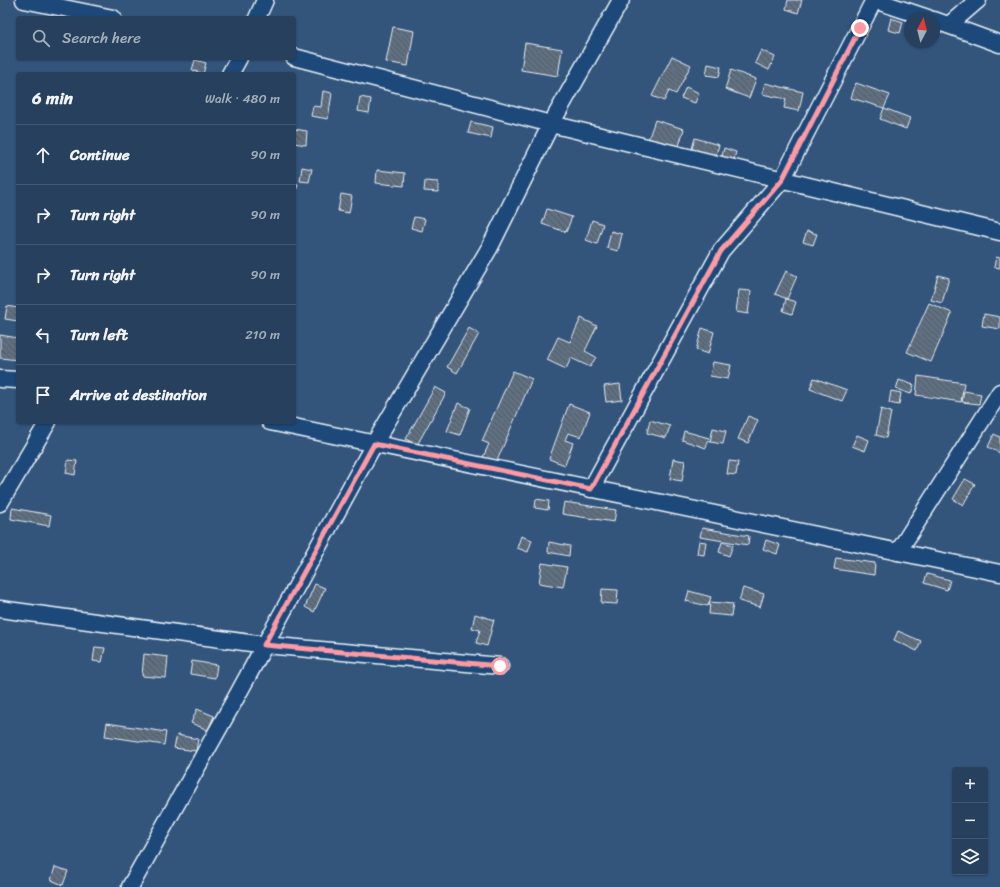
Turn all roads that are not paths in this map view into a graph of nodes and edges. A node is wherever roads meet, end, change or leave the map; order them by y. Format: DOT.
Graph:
graph roads {
  1 [pos="24,0"];
  2 [pos="265,0"];
  3 [pos="621,0"];
  4 [pos="874,0"];
  5 [pos="978,0"];
  6 [pos="910,12"];
  7 [pos="103,16"];
  8 [pos="258,16"];
  9 [pos="941,22"];
  10 [pos="1000,44"];
  11 [pos="296,58"];
  12 [pos="238,60"];
  13 [pos="231,72"];
  14 [pos="551,124"];
  15 [pos="782,180"];
  16 [pos="1000,232"];
  17 [pos="0,379"];
  18 [pos="16,380"];
  19 [pos="1000,392"];
  20 [pos="47,424"];
  21 [pos="279,424"];
  22 [pos="374,444"];
  23 [pos="591,489"];
  24 [pos="0,503"];
  25 [pos="898,552"];
  26 [pos="1000,573"];
  27 [pos="0,609"];
  28 [pos="264,645"];
  29 [pos="500,666"];
  30 [pos="130,887"];
  1 -- 7 [label="street"];
  2 -- 8 [label="street"];
  3 -- 14 [label="street"];
  4 -- 6 [label="street"];
  4 -- 15 [label="street"];
  5 -- 9 [label="street"];
  9 -- 10 [label="street"];
  11 -- 14 [label="street"];
  12 -- 13 [label="street"];
  14 -- 15 [label="street"];
  14 -- 22 [label="street"];
  15 -- 16 [label="street"];
  15 -- 23 [label="street"];
  17 -- 18 [label="street"];
  19 -- 25 [label="street"];
  20 -- 24 [label="street"];
  21 -- 22 [label="street"];
  22 -- 23 [label="street"];
  22 -- 28 [label="street"];
  23 -- 25 [label="street"];
  25 -- 26 [label="street"];
  27 -- 28 [label="street"];
  28 -- 29 [label="street"];
  28 -- 30 [label="street"];
}
